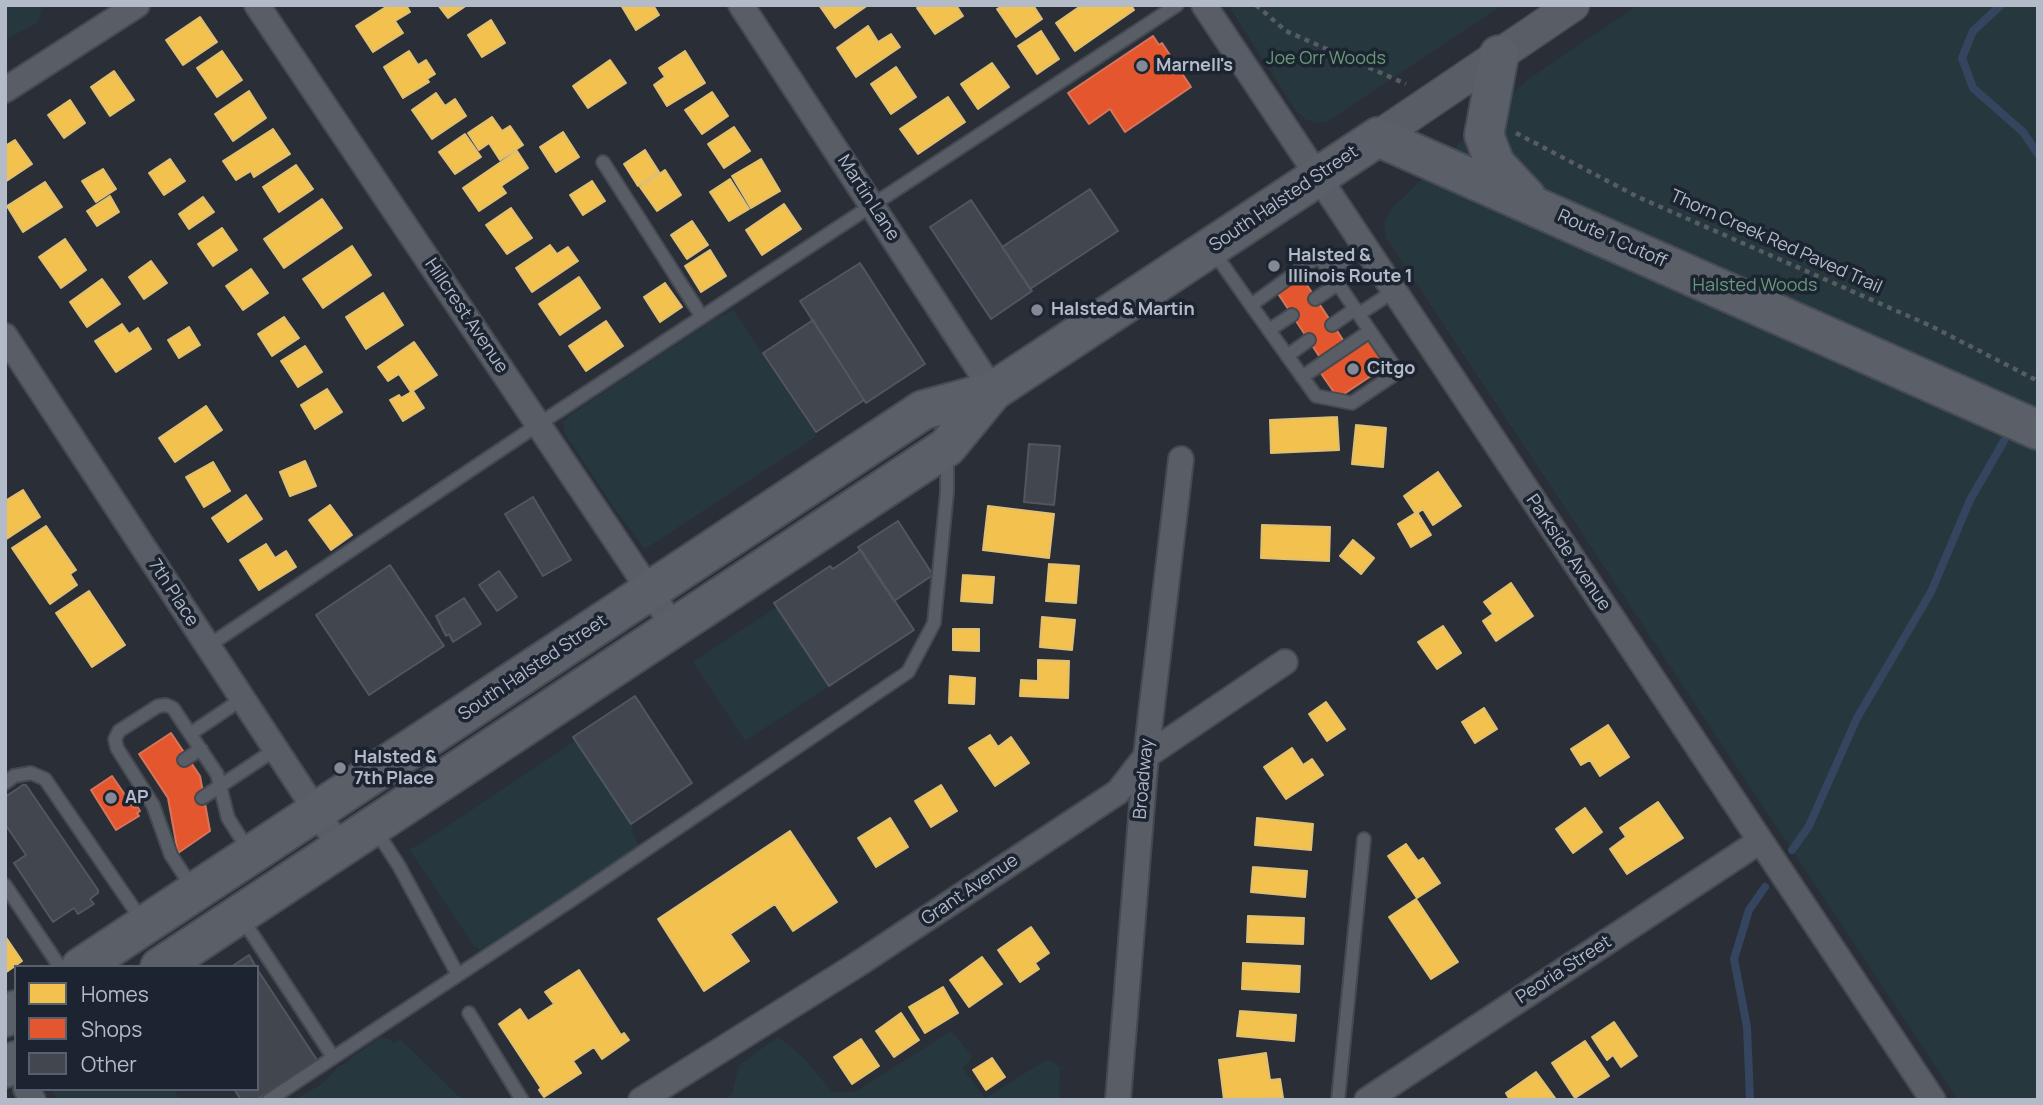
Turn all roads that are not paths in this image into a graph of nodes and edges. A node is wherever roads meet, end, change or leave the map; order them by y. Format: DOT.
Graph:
graph roads {
  1 [pos="137,5"];
  2 [pos="257,5"];
  3 [pos="740,5"];
  4 [pos="1177,5"];
  5 [pos="1204,5"];
  6 [pos="1573,5"];
  7 [pos="1499,55"];
  8 [pos="5,90"];
  9 [pos="1378,137"];
  10 [pos="603,162"];
  11 [pos="1318,177"];
  12 [pos="1533,204"];
  13 [pos="873,205"];
  14 [pos="1364,247"];
  15 [pos="1211,248"];
  16 [pos="1329,271"];
  17 [pos="1338,284"];
  18 [pos="1394,291"];
  19 [pos="1315,299"];
  20 [pos="1251,305"];
  21 [pos="1357,312"];
  22 [pos="1292,314"];
  23 [pos="702,317"];
  24 [pos="1332,325"];
  25 [pos="1269,330"];
  26 [pos="1370,331"];
  27 [pos="5,336"];
  28 [pos="1309,340"];
  29 [pos="1287,356"];
  30 [pos="1302,377"];
  31 [pos="993,391"];
  32 [pos="539,424"];
  33 [pos="2038,430"];
  34 [pos="947,447"];
  35 [pos="1181,459"];
  36 [pos="649,591"];
  37 [pos="674,627"];
  38 [pos="208,646"];
  39 [pos="1284,663"];
  40 [pos="243,699"];
  41 [pos="190,734"];
  42 [pos="276,749"];
  43 [pos="201,750"];
  44 [pos="1146,756"];
  45 [pos="184,760"];
  46 [pos="155,780"];
  47 [pos="5,783"];
  48 [pos="220,786"];
  49 [pos="142,788"];
  50 [pos="202,798"];
  51 [pos="317,812"];
  52 [pos="373,827"];
  53 [pos="1364,839"];
  54 [pos="1760,841"];
  55 [pos="341,849"];
  56 [pos="251,855"];
  57 [pos="5,885"];
  58 [pos="195,892"];
  59 [pos="240,915"];
  60 [pos="145,925"];
  61 [pos="60,965"];
  62 [pos="84,965"];
  63 [pos="163,965"];
  64 [pos="458,975"];
  65 [pos="469,1013"];
  66 [pos="334,1057"];
  67 [pos="269,1100"];
  68 [pos="522,1100"];
  69 [pos="641,1100"];
  70 [pos="1118,1100"];
  71 [pos="1338,1100"];
  72 [pos="1367,1100"];
  73 [pos="1933,1100"];
  1 -- 8 [label="street"];
  2 -- 32 [label="street, Hillcrest Avenue"];
  3 -- 13 [label="street, Martin Lane"];
  4 -- 13 [label="lane"];
  5 -- 11 [label="street, Parkside Avenue"];
  6 -- 7 [label="street, South Halsted Street"];
  7 -- 9 [label="street, South Halsted Street"];
  7 -- 12 [label="main road"];
  9 -- 11 [label="main road, South Halsted Street"];
  9 -- 12 [label="main road, Route 1 Cutoff"];
  10 -- 23 [label="lane"];
  11 -- 14 [label="street, Parkside Avenue"];
  11 -- 15 [label="main road, South Halsted Street"];
  12 -- 33 [label="main road, Route 1 Cutoff"];
  13 -- 23 [label="lane"];
  13 -- 31 [label="street, Martin Lane"];
  14 -- 16 [label="lane"];
  14 -- 18 [label="street, Parkside Avenue"];
  15 -- 20 [label="lane"];
  15 -- 31 [label="main road, South Halsted Street"];
  16 -- 17 [label="lane"];
  16 -- 20 [label="lane"];
  17 -- 19 [label="lane"];
  17 -- 21 [label="lane"];
  18 -- 21 [label="lane"];
  18 -- 54 [label="street, Parkside Avenue"];
  20 -- 25 [label="lane"];
  21 -- 24 [label="lane"];
  21 -- 26 [label="lane"];
  22 -- 25 [label="lane"];
  23 -- 32 [label="lane"];
  25 -- 29 [label="lane"];
  26 -- 30 [label="lane"];
  26 -- 30 [label="lane"];
  27 -- 38 [label="street, 7th Place"];
  28 -- 29 [label="lane"];
  29 -- 30 [label="lane"];
  31 -- 34 [label="main road, South Halsted Street"];
  31 -- 36 [label="main road, South Halsted Street"];
  32 -- 36 [label="street, Hillcrest Avenue"];
  32 -- 38 [label="lane"];
  34 -- 37 [label="main road, South Halsted Street"];
  34 -- 64 [label="lane"];
  35 -- 44 [label="street, Broadway"];
  36 -- 37 [label="street, Hillcrest Avenue"];
  36 -- 51 [label="main road, South Halsted Street"];
  37 -- 52 [label="main road, South Halsted Street"];
  38 -- 40 [label="street, 7th Place"];
  39 -- 44 [label="street, Grant Avenue"];
  40 -- 41 [label="lane"];
  40 -- 42 [label="street, 7th Place"];
  41 -- 43 [label="lane"];
  41 -- 49 [label="lane"];
  42 -- 48 [label="lane"];
  42 -- 51 [label="street, 7th Place"];
  43 -- 45 [label="lane"];
  43 -- 48 [label="lane"];
  44 -- 69 [label="street, Grant Avenue"];
  44 -- 70 [label="street, Broadway"];
  46 -- 49 [label="lane"];
  47 -- 60 [label="lane"];
  48 -- 50 [label="lane"];
  48 -- 56 [label="lane"];
  49 -- 58 [label="lane"];
  51 -- 55 [label="street, 7th Place"];
  51 -- 56 [label="main road, South Halsted Street"];
  52 -- 55 [label="main road, South Halsted Street"];
  52 -- 64 [label="lane"];
  53 -- 71 [label="lane"];
  54 -- 72 [label="street, Peoria Street"];
  54 -- 73 [label="street, Parkside Avenue"];
  55 -- 59 [label="main road, South Halsted Street"];
  56 -- 58 [label="main road, South Halsted Street"];
  57 -- 61 [label="lane"];
  58 -- 60 [label="main road, South Halsted Street"];
  59 -- 63 [label="main road, South Halsted Street"];
  59 -- 66 [label="lane"];
  60 -- 62 [label="main road, South Halsted Street"];
  64 -- 66 [label="lane"];
  65 -- 68 [label="lane"];
  66 -- 67 [label="lane"];
}
